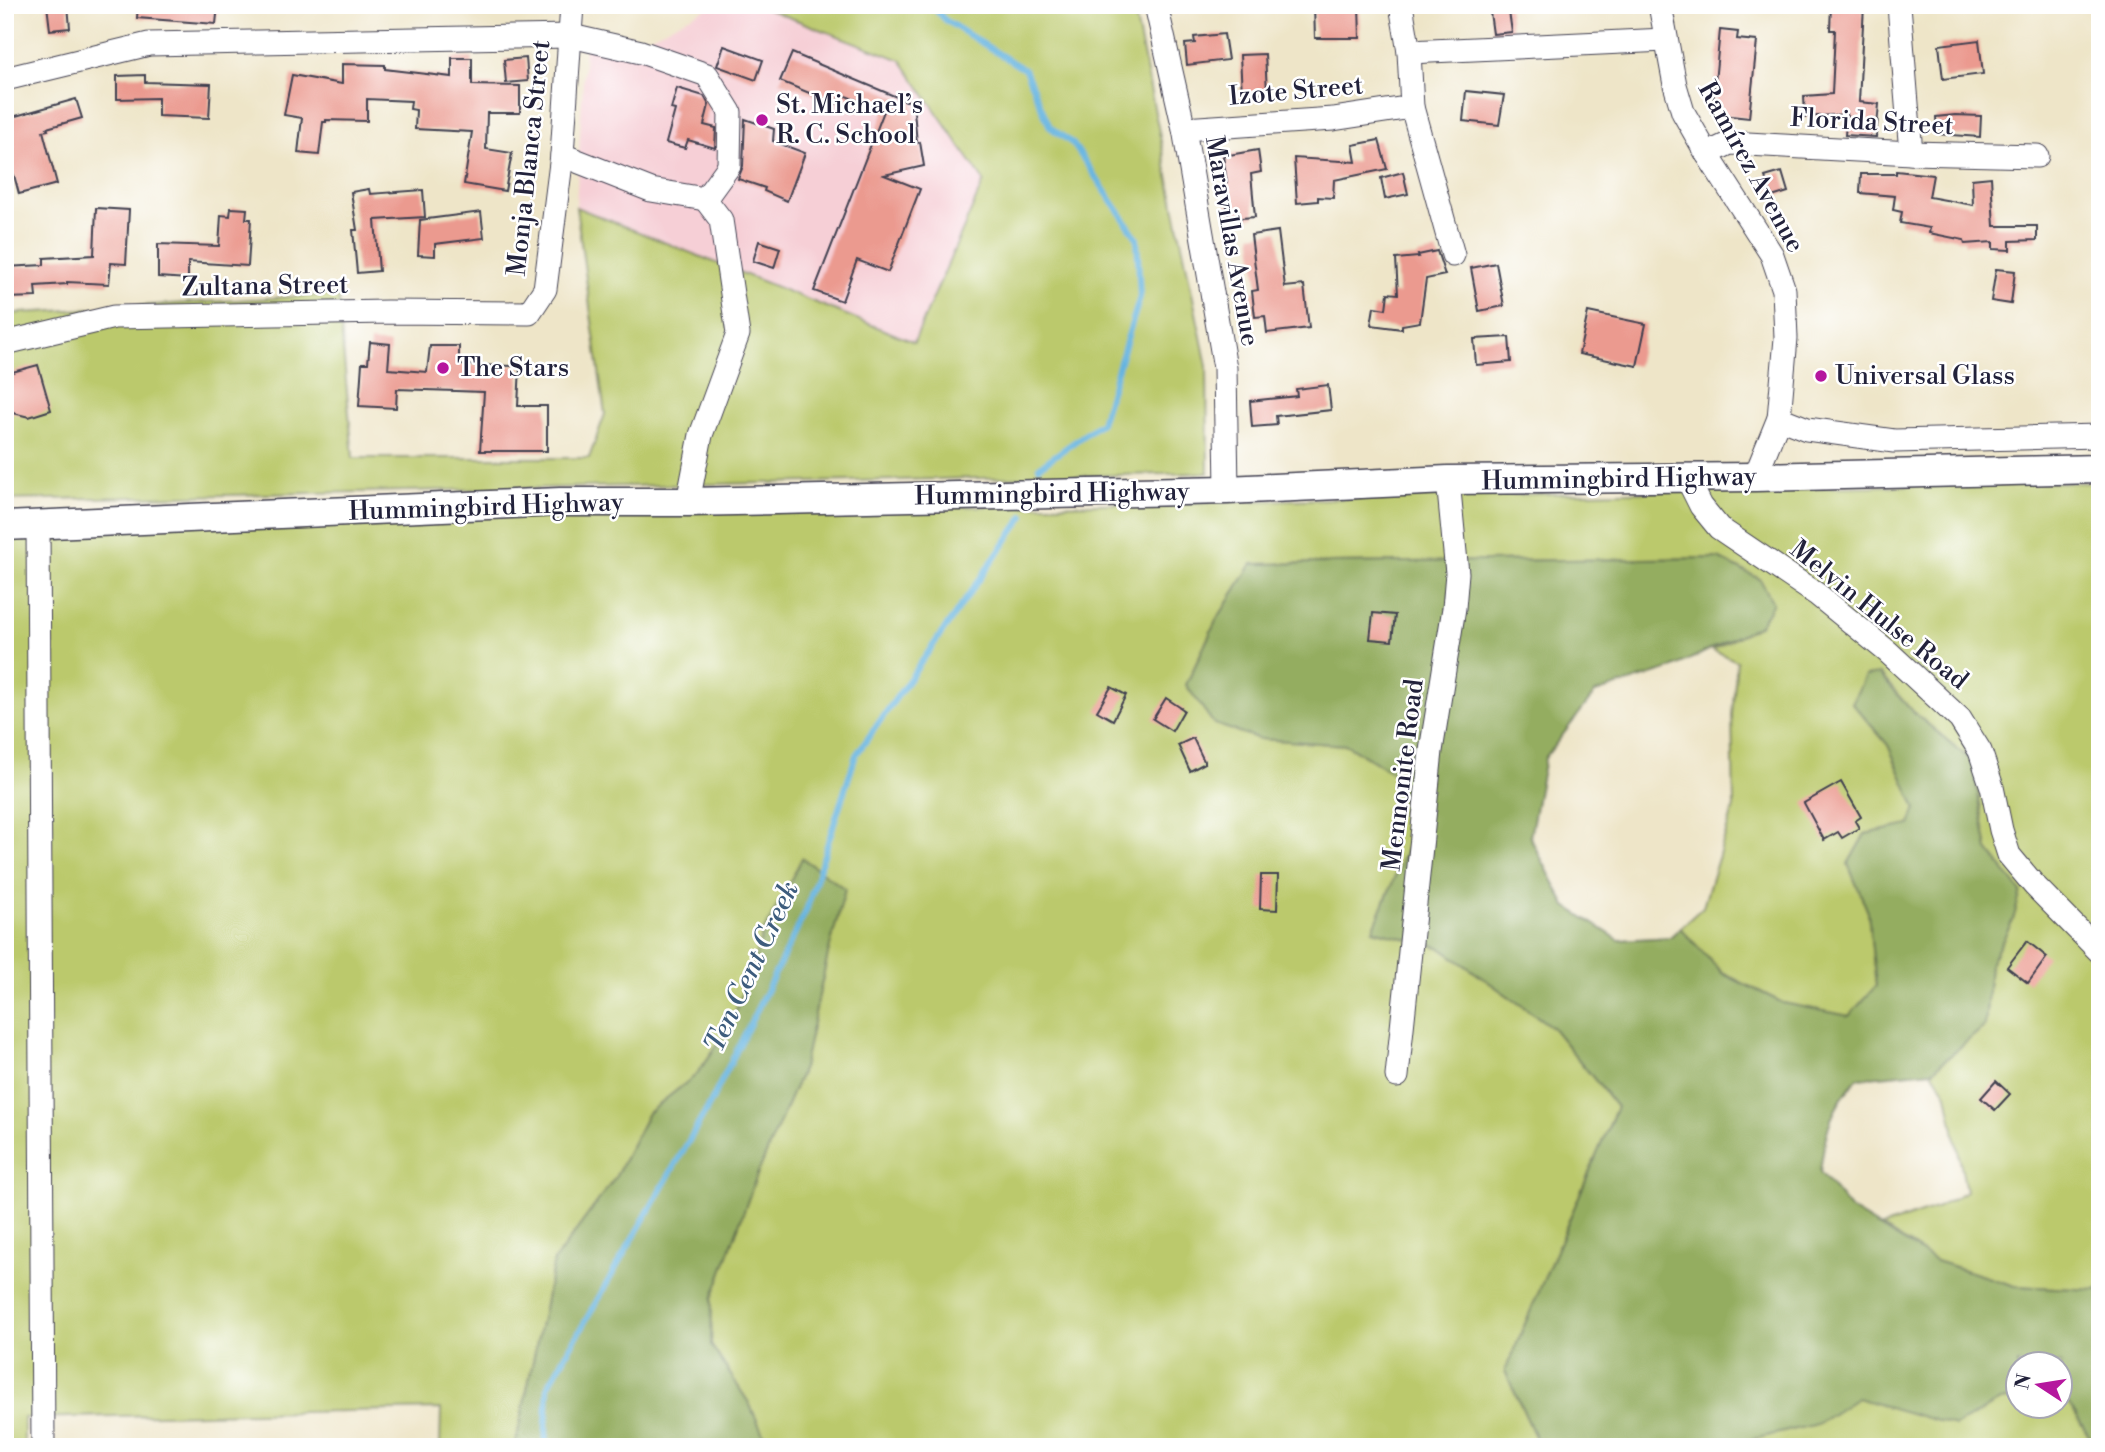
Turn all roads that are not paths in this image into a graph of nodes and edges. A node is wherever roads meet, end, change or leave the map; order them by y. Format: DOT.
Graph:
graph roads {
  1 [pos="572,5"];
  2 [pos="1156,5"];
  3 [pos="1401,5"];
  4 [pos="1660,5"];
  5 [pos="1899,5"];
  6 [pos="571,36"];
  7 [pos="1665,40"];
  8 [pos="1409,52"];
  9 [pos="5,79"];
  10 [pos="1412,107"];
  11 [pos="1184,129"];
  12 [pos="1911,153"];
  13 [pos="1707,154"];
  14 [pos="562,155"];
  15 [pos="2038,156"];
  16 [pos="705,199"];
  17 [pos="1453,255"];
  18 [pos="529,313"];
  19 [pos="5,343"];
  20 [pos="1779,418"];
  21 [pos="2100,436"];
  22 [pos="2100,469"];
  23 [pos="1755,477"];
  24 [pos="1687,478"];
  25 [pos="1448,480"];
  26 [pos="1227,490"];
  27 [pos="688,502"];
  28 [pos="38,524"];
  29 [pos="5,526"];
  30 [pos="2100,952"];
  31 [pos="1397,1076"];
  32 [pos="43,1447"];
  1 -- 6 [label="street, Monja Blanca Street"];
  2 -- 11 [label="street, Maravillas Avenue"];
  3 -- 8 [label="street"];
  4 -- 7 [label="street, Ramírez Avenue"];
  5 -- 12 [label="street"];
  6 -- 9 [label="street"];
  6 -- 14 [label="street, Monja Blanca Street"];
  6 -- 16 [label="street"];
  7 -- 8 [label="street"];
  7 -- 13 [label="street, Ramírez Avenue"];
  8 -- 10 [label="street"];
  10 -- 11 [label="street, Izote Street"];
  10 -- 17 [label="street"];
  11 -- 26 [label="street, Maravillas Avenue"];
  12 -- 13 [label="street, Florida Street"];
  12 -- 15 [label="street, Florida Street"];
  13 -- 20 [label="street, Ramírez Avenue"];
  14 -- 16 [label="street"];
  14 -- 18 [label="street, Monja Blanca Street"];
  16 -- 27 [label="street"];
  18 -- 19 [label="street, Zultana Street"];
  20 -- 21 [label="street"];
  20 -- 23 [label="street, Ramírez Avenue"];
  22 -- 23 [label="main road, Hummingbird Highway"];
  23 -- 24 [label="main road, Hummingbird Highway"];
  24 -- 25 [label="main road, Hummingbird Highway"];
  24 -- 30 [label="street, Melvin Hulse Road"];
  25 -- 26 [label="main road, Hummingbird Highway"];
  25 -- 31 [label="street, Mennonite Road"];
  26 -- 27 [label="main road, Hummingbird Highway"];
  27 -- 28 [label="main road, Hummingbird Highway"];
  28 -- 29 [label="main road, Hummingbird Highway"];
  28 -- 32 [label="street"];
}
